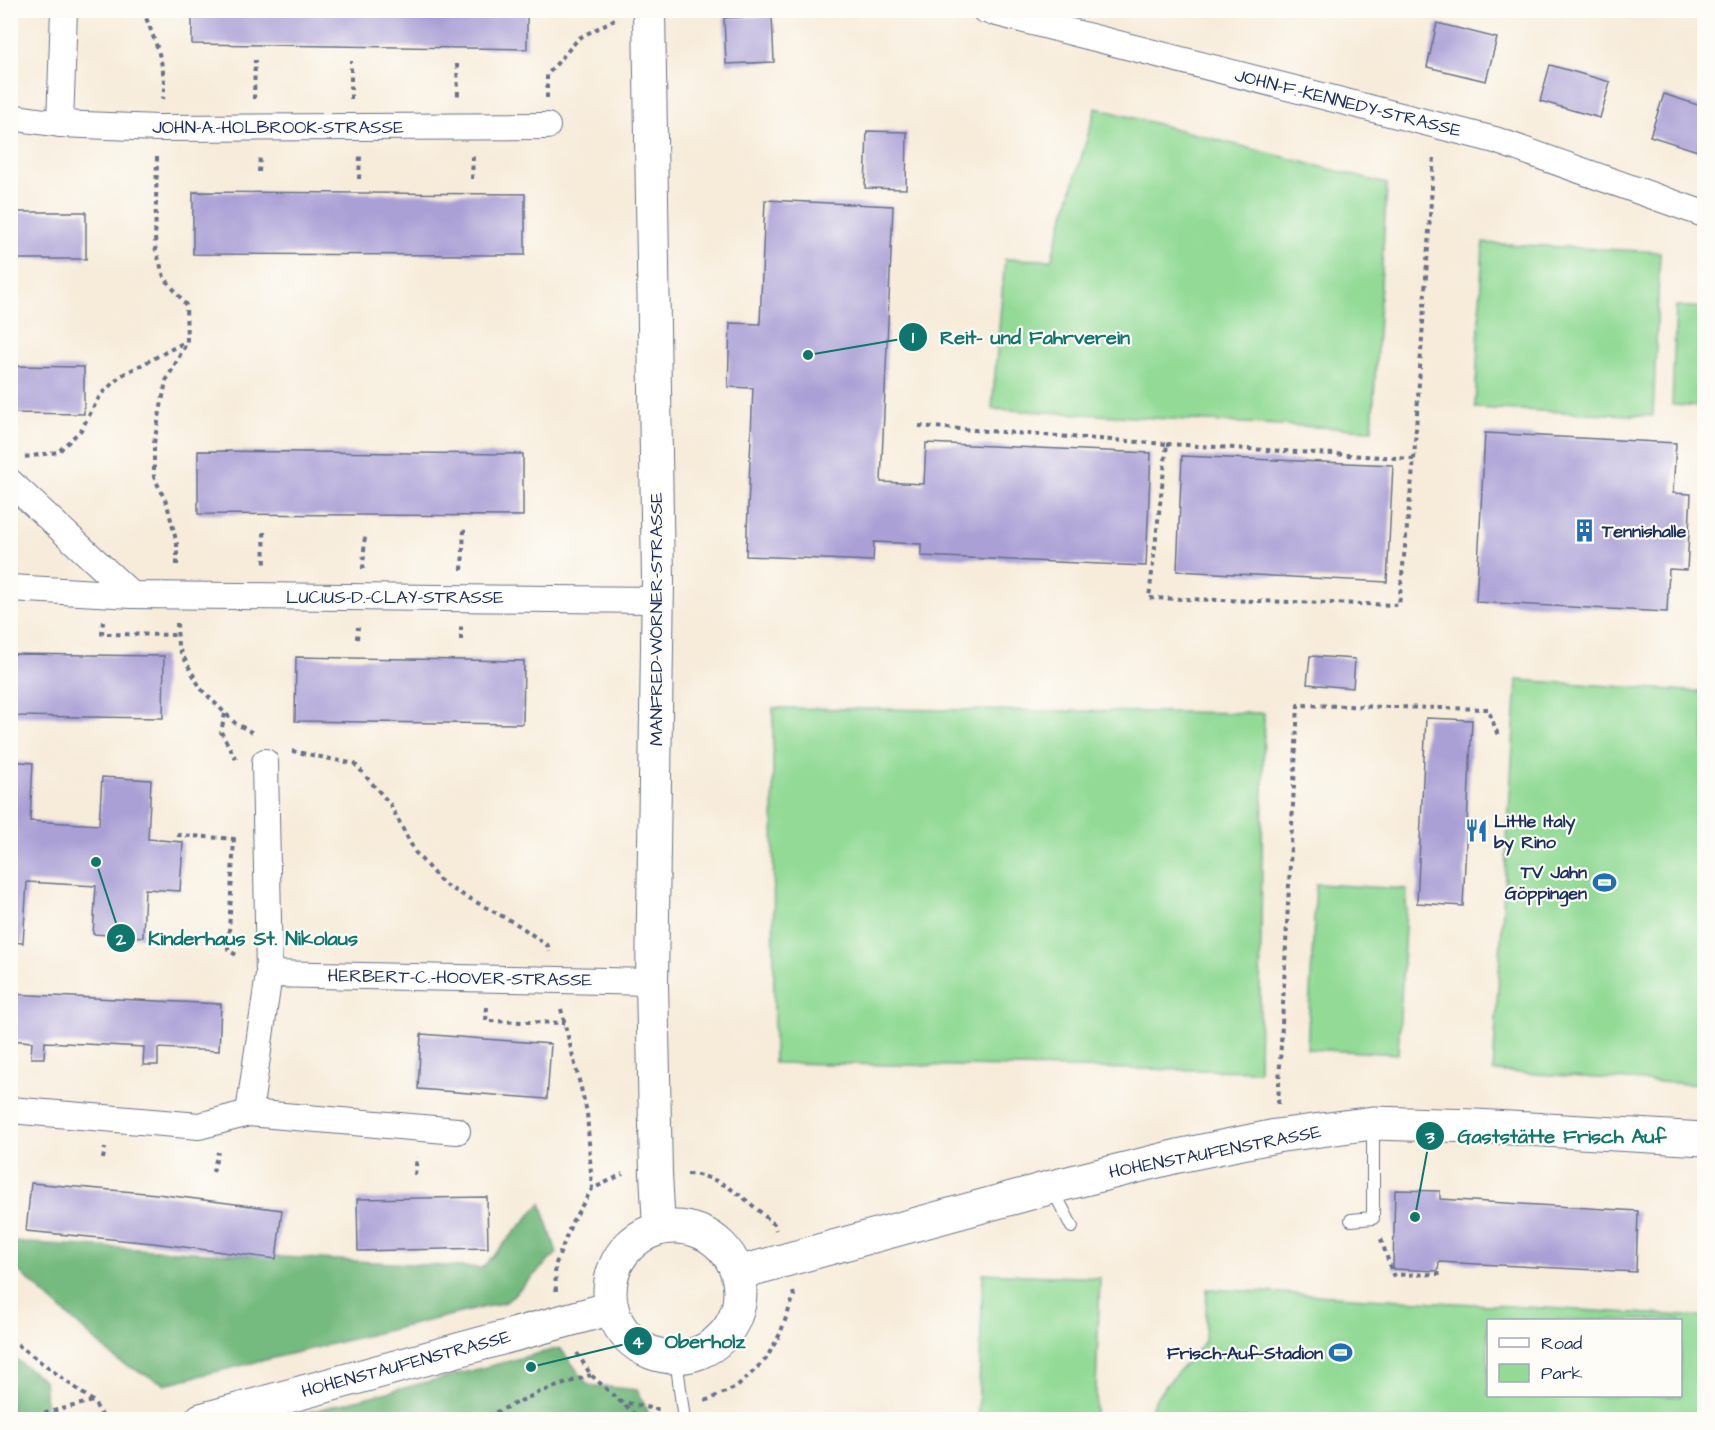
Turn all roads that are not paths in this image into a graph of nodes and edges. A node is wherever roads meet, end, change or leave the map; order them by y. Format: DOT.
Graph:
graph roads {
  1 [pos="64,10"];
  2 [pos="985,10"];
  3 [pos="649,12"];
  4 [pos="10,117"];
  5 [pos="60,124"];
  6 [pos="547,126"];
  7 [pos="1704,214"];
  8 [pos="14,471"];
  9 [pos="10,588"];
  10 [pos="132,595"];
  11 [pos="657,600"];
  12 [pos="274,755"];
  13 [pos="269,974"];
  14 [pos="652,982"];
  15 [pos="10,1110"];
  16 [pos="249,1113"];
  17 [pos="1373,1123"];
  18 [pos="457,1131"];
  19 [pos="1704,1139"];
  20 [pos="1052,1188"];
  21 [pos="1352,1220"];
  22 [pos="1072,1227"];
  23 [pos="659,1228"];
  24 [pos="738,1273"];
  25 [pos="612,1308"];
  26 [pos="676,1358"];
  27 [pos="201,1419"];
  28 [pos="684,1419"];
  1 -- 5 [label="street"];
  2 -- 7 [label="street, JOHN-F.-KENNEDY-STRASSE"];
  3 -- 11 [label="street, MANFRED-WÖRNER-STRASSE"];
  4 -- 5 [label="street, JOHN-A.-HOLBROOK-STRASSE"];
  5 -- 6 [label="street, JOHN-A.-HOLBROOK-STRASSE"];
  8 -- 10 [label="street"];
  9 -- 10 [label="street, LUCIUS-D.-CLAY-STRASSE"];
  10 -- 11 [label="street, LUCIUS-D.-CLAY-STRASSE"];
  11 -- 14 [label="street, MANFRED-WÖRNER-STRASSE"];
  12 -- 13 [label="street"];
  13 -- 14 [label="street, HERBERT-C.-HOOVER-STRASSE"];
  13 -- 16 [label="street"];
  14 -- 23 [label="street, MANFRED-WÖRNER-STRASSE"];
  15 -- 16 [label="street"];
  16 -- 18 [label="street"];
  17 -- 19 [label="main road, HOHENSTAUFENSTRASSE"];
  17 -- 20 [label="main road, HOHENSTAUFENSTRASSE"];
  17 -- 21 [label="lane"];
  20 -- 22 [label="lane"];
  20 -- 24 [label="main road, HOHENSTAUFENSTRASSE"];
  23 -- 24 [label="main road"];
  23 -- 25 [label="main road"];
  24 -- 26 [label="main road"];
  25 -- 26 [label="main road"];
  25 -- 27 [label="main road, HOHENSTAUFENSTRASSE"];
  26 -- 28 [label="lane"];
}
